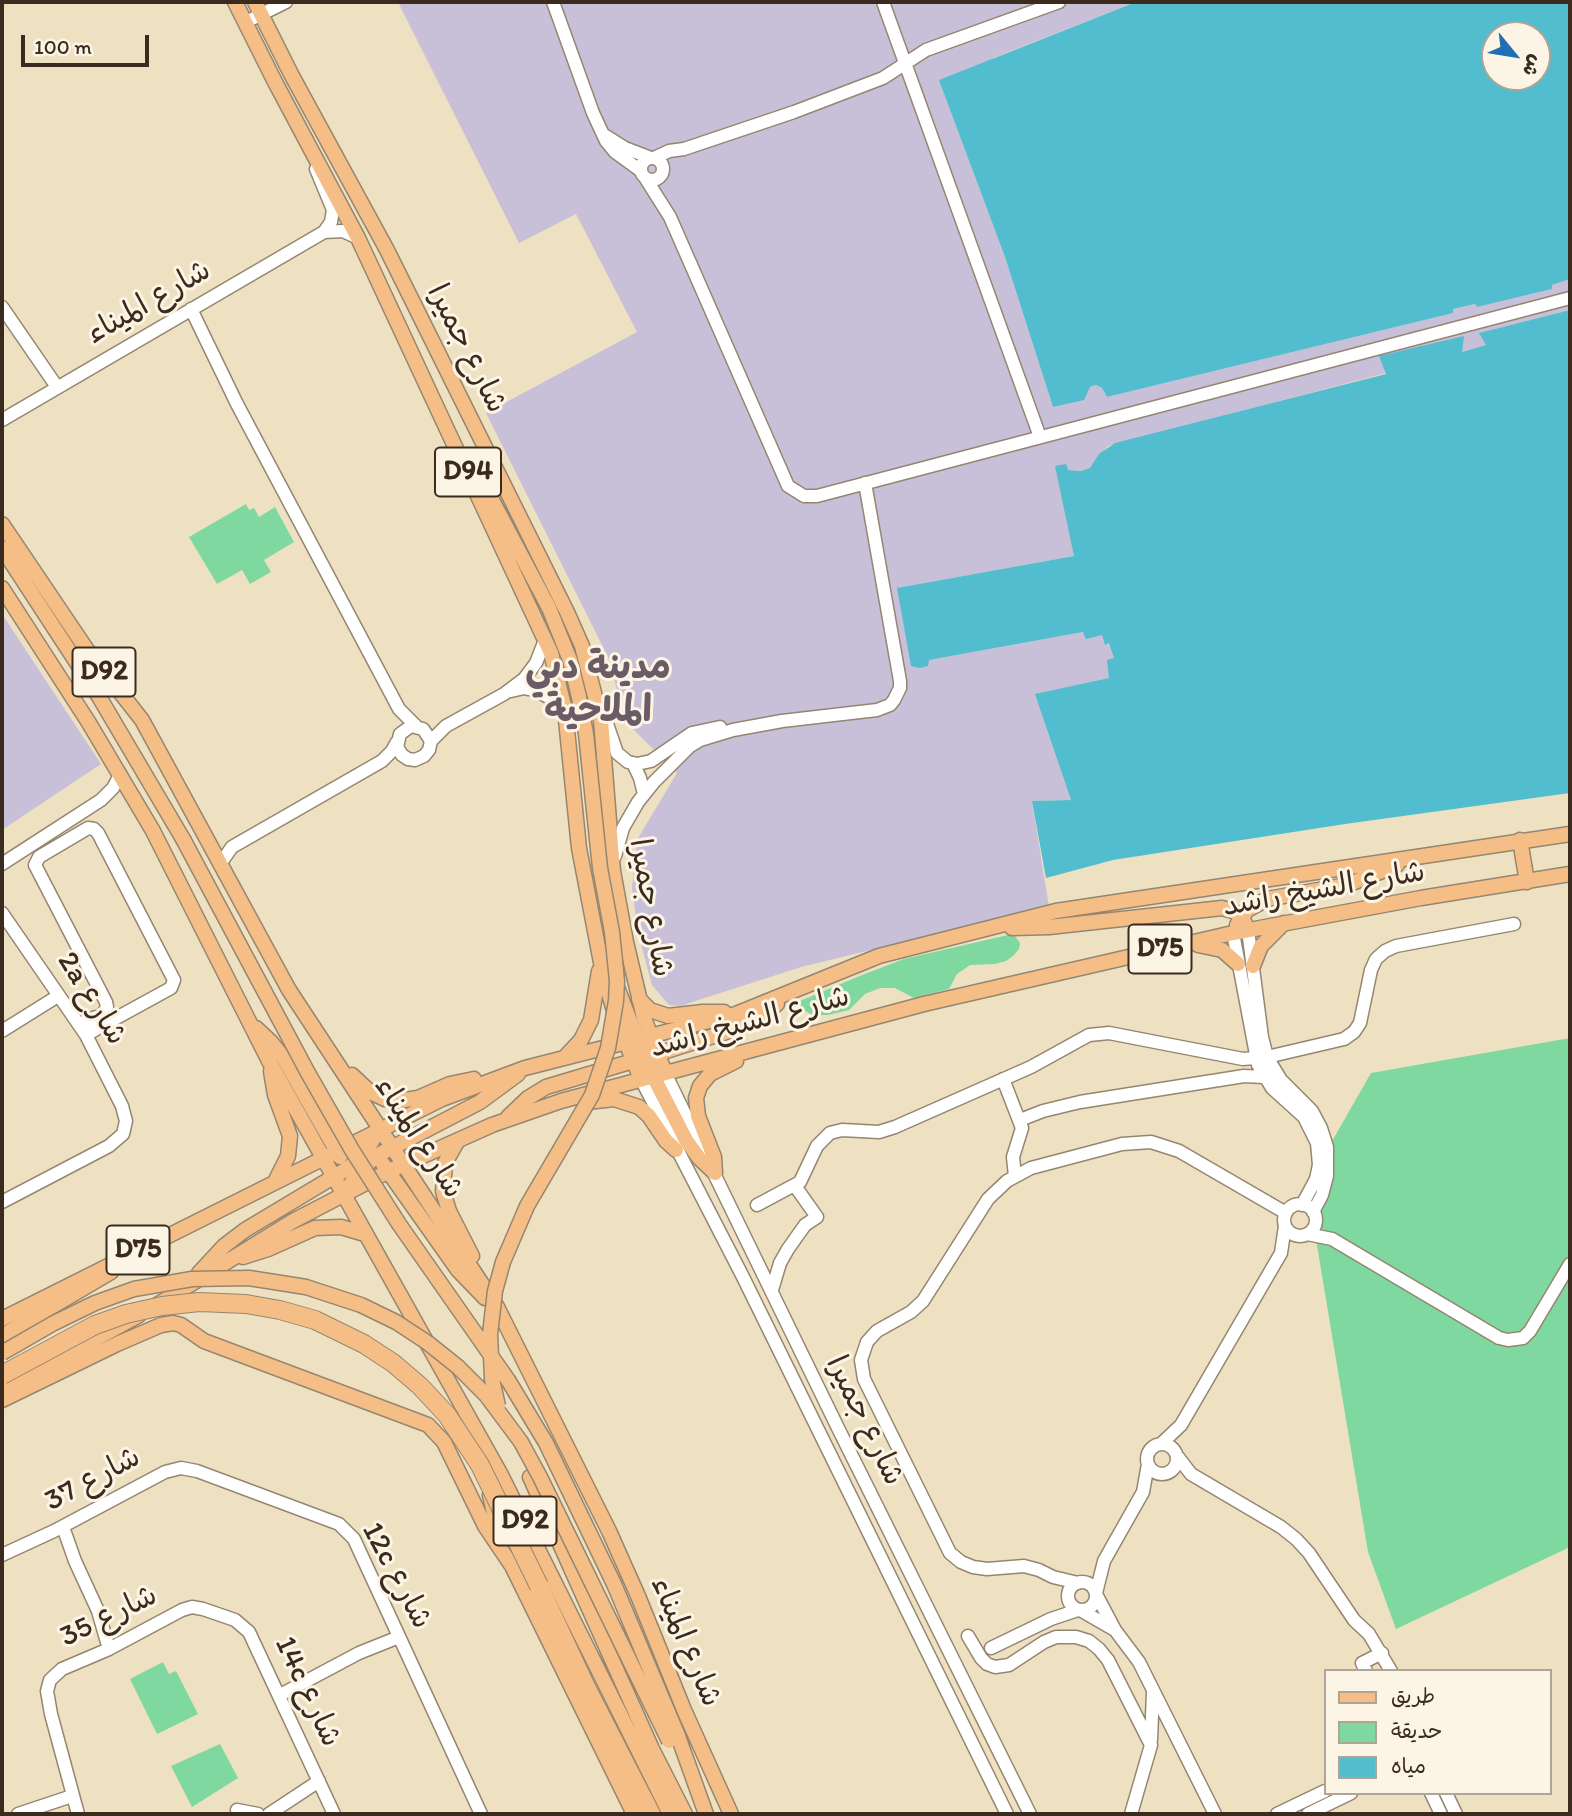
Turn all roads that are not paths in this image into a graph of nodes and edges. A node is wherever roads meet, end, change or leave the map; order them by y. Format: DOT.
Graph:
graph roads {
  1 [pos="286,2"];
  2 [pos="553,2"];
  3 [pos="883,2"];
  4 [pos="1059,2"];
  5 [pos="257,5"];
  6 [pos="240,12"];
  7 [pos="905,64"];
  8 [pos="603,134"];
  9 [pos="684,149"];
  10 [pos="316,158"];
  11 [pos="653,158"];
  12 [pos="663,171"];
  13 [pos="643,175"];
  14 [pos="670,217"];
  15 [pos="324,232"];
  16 [pos="358,238"];
  17 [pos="1570,298"];
  18 [pos="2,307"];
  19 [pos="187,311"];
  20 [pos="54,389"];
  21 [pos="442,415"];
  22 [pos="2,420"];
  23 [pos="1041,437"];
  24 [pos="865,483"];
  25 [pos="2,524"];
  26 [pos="2,548"];
  27 [pos="2,588"];
  28 [pos="33,596"];
  29 [pos="545,640"];
  30 [pos="504,694"];
  31 [pos="596,700"];
  32 [pos="134,708"];
  33 [pos="565,710"];
  34 [pos="450,723"];
  35 [pos="733,730"];
  36 [pos="410,732"];
  37 [pos="430,741"];
  38 [pos="405,758"];
  39 [pos="382,761"];
  40 [pos="632,763"];
  41 [pos="120,775"];
  42 [pos="643,794"];
  43 [pos="132,795"];
  44 [pos="101,800"];
  45 [pos="1570,834"];
  46 [pos="1520,840"];
  47 [pos="210,846"];
  48 [pos="232,846"];
  49 [pos="1414,858"];
  50 [pos="2,864"];
  51 [pos="220,864"];
  52 [pos="613,871"];
  53 [pos="1570,874"];
  54 [pos="1527,882"];
  55 [pos="2,906"];
  56 [pos="6,918"];
  57 [pos="1284,923"];
  58 [pos="1514,924"];
  59 [pos="1241,927"];
  60 [pos="985,929"];
  61 [pos="1182,944"];
  62 [pos="598,949"];
  63 [pos="1245,965"];
  64 [pos="785,995"];
  65 [pos="58,996"];
  66 [pos="639,999"];
  67 [pos="736,1014"];
  68 [pos="102,1020"];
  69 [pos="249,1023"];
  70 [pos="82,1029"];
  71 [pos="2,1031"];
  72 [pos="323,1043"];
  73 [pos="755,1048"];
  74 [pos="565,1057"];
  75 [pos="645,1057"];
  76 [pos="1261,1058"];
  77 [pos="270,1063"];
  78 [pos="525,1068"];
  79 [pos="1264,1077"];
  80 [pos="497,1078"];
  81 [pos="1003,1079"];
  82 [pos="561,1101"];
  83 [pos="506,1119"];
  84 [pos="1020,1120"];
  85 [pos="380,1129"];
  86 [pos="459,1139"];
  87 [pos="352,1143"];
  88 [pos="391,1147"];
  89 [pos="676,1150"];
  90 [pos="372,1153"];
  91 [pos="329,1154"];
  92 [pos="403,1164"];
  93 [pos="354,1169"];
  94 [pos="715,1173"];
  95 [pos="383,1174"];
  96 [pos="1015,1176"];
  97 [pos="334,1178"];
  98 [pos="275,1181"];
  99 [pos="795,1186"];
  100 [pos="343,1195"];
  101 [pos="2,1202"];
  102 [pos="757,1205"];
  103 [pos="1310,1211"];
  104 [pos="1286,1213"];
  105 [pos="1285,1226"];
  106 [pos="365,1234"];
  107 [pos="1304,1235"];
  108 [pos="1332,1239"];
  109 [pos="146,1246"];
  110 [pos="1281,1253"];
  111 [pos="228,1260"];
  112 [pos="1570,1264"];
  113 [pos="477,1274"];
  114 [pos="190,1285"];
  115 [pos="772,1290"];
  116 [pos="497,1307"];
  117 [pos="2,1319"];
  118 [pos="2,1336"];
  119 [pos="2,1353"];
  120 [pos="2,1375"];
  121 [pos="2,1390"];
  122 [pos="2,1400"];
  123 [pos="1181,1425"];
  124 [pos="1161,1444"];
  125 [pos="488,1452"];
  126 [pos="1177,1455"];
  127 [pos="1148,1464"];
  128 [pos="170,1470"];
  129 [pos="1167,1473"];
  130 [pos="1191,1474"];
  131 [pos="1143,1492"];
  132 [pos="58,1529"];
  133 [pos="504,1551"];
  134 [pos="2,1555"];
  135 [pos="1104,1561"];
  136 [pos="1053,1577"];
  137 [pos="1079,1583"];
  138 [pos="1096,1593"];
  139 [pos="1068,1598"];
  140 [pos="1080,1610"];
  141 [pos="211,1611"];
  142 [pos="1051,1619"];
  143 [pos="1115,1630"];
  144 [pos="398,1635"];
  145 [pos="968,1636"];
  146 [pos="115,1646"];
  147 [pos="991,1648"];
  148 [pos="1382,1653"];
  149 [pos="1364,1667"];
  150 [pos="1390,1669"];
  151 [pos="1153,1688"];
  152 [pos="278,1691"];
  153 [pos="698,1738"];
  154 [pos="674,1739"];
  155 [pos="1151,1745"];
  156 [pos="321,1785"];
  157 [pos="1324,1791"];
  158 [pos="1348,1795"];
  159 [pos="1431,1795"];
  160 [pos="1447,1795"];
  161 [pos="75,1804"];
  162 [pos="237,1810"];
  163 [pos="19,1814"];
  164 [pos="258,1814"];
  165 [pos="270,1814"];
  166 [pos="334,1814"];
  167 [pos="481,1814"];
  168 [pos="634,1814"];
  169 [pos="651,1814"];
  170 [pos="670,1814"];
  171 [pos="685,1814"];
  172 [pos="706,1814"];
  173 [pos="731,1814"];
  174 [pos="740,1814"];
  175 [pos="1007,1814"];
  176 [pos="1030,1814"];
  177 [pos="1131,1814"];
  178 [pos="1215,1814"];
  179 [pos="1277,1814"];
  180 [pos="1308,1814"];
  181 [pos="1441,1814"];
  182 [pos="1456,1814"];
  1 -- 5 [label="street"];
  2 -- 8 [label="street"];
  3 -- 7 [label="street"];
  4 -- 7 [label="street"];
  5 -- 6 [label="street"];
  5 -- 31 [label="main road, شارع جميرا / D94"];
  6 -- 10 [label="main road, شارع جميرا / D94"];
  7 -- 9 [label="street"];
  7 -- 23 [label="street"];
  8 -- 11 [label="street"];
  8 -- 13 [label="street"];
  9 -- 11 [label="street"];
  9 -- 12 [label="street"];
  10 -- 15 [label="street"];
  10 -- 16 [label="main road, شارع جميرا / D94"];
  11 -- 12 [label="street"];
  11 -- 13 [label="street"];
  12 -- 13 [label="street"];
  12 -- 14 [label="street"];
  13 -- 14 [label="street"];
  14 -- 24 [label="street"];
  15 -- 16 [label="street"];
  15 -- 19 [label="street, شارع الميناء"];
  16 -- 21 [label="main road, شارع جميرا / D94"];
  17 -- 23 [label="street"];
  18 -- 20 [label="street"];
  19 -- 20 [label="street, شارع الميناء"];
  19 -- 36 [label="street"];
  20 -- 22 [label="street, شارع الميناء"];
  21 -- 29 [label="main road, شارع جميرا / D94"];
  21 -- 171 [label="main road, bridge"];
  23 -- 24 [label="street"];
  24 -- 35 [label="street"];
  25 -- 32 [label="main road, شارع الميناء / D92"];
  26 -- 28 [label="main road"];
  27 -- 41 [label="main road, D92"];
  28 -- 32 [label="main road"];
  28 -- 154 [label="main road, bridge"];
  29 -- 30 [label="street"];
  29 -- 33 [label="main road, شارع جميرا / D94"];
  30 -- 33 [label="street"];
  30 -- 34 [label="street"];
  31 -- 40 [label="street"];
  31 -- 52 [label="main road, شارع جميرا / D94"];
  32 -- 47 [label="main road, شارع الميناء / D92"];
  33 -- 62 [label="main road, شارع جميرا / D94"];
  34 -- 36 [label="street"];
  34 -- 37 [label="street"];
  35 -- 40 [label="street"];
  35 -- 42 [label="street"];
  36 -- 37 [label="street"];
  36 -- 38 [label="street"];
  36 -- 39 [label="street"];
  37 -- 38 [label="street"];
  38 -- 39 [label="street"];
  39 -- 48 [label="street"];
  40 -- 42 [label="street"];
  41 -- 43 [label="main road, D92"];
  41 -- 44 [label="street"];
  42 -- 52 [label="street"];
  43 -- 44 [label="street"];
  43 -- 69 [label="main road, D92"];
  44 -- 50 [label="street"];
  45 -- 46 [label="main road, شارع الشيخ راشد / D75"];
  46 -- 49 [label="main road, شارع الشيخ راشد / D75"];
  46 -- 54 [label="main road"];
  47 -- 48 [label="street"];
  47 -- 51 [label="main road, شارع الميناء / D92"];
  48 -- 51 [label="street"];
  49 -- 59 [label="main road"];
  49 -- 60 [label="main road, شارع الشيخ راشد / D75"];
  51 -- 72 [label="main road, شارع الميناء / D92"];
  52 -- 66 [label="main road, شارع جميرا / D94"];
  53 -- 54 [label="main road, شارع الشيخ راشد / D75"];
  54 -- 57 [label="main road, شارع الشيخ راشد / D75"];
  55 -- 56 [label="street, 2a شارع"];
  56 -- 65 [label="street, 2a شارع"];
  57 -- 59 [label="main road, شارع الشيخ راشد / D75"];
  57 -- 63 [label="main road"];
  58 -- 76 [label="street"];
  59 -- 60 [label="main road"];
  59 -- 61 [label="main road, شارع الشيخ راشد / D75"];
  59 -- 63 [label="street"];
  60 -- 64 [label="main road, شارع الشيخ راشد / D75"];
  61 -- 63 [label="main road"];
  61 -- 73 [label="main road, شارع الشيخ راشد / D75"];
  62 -- 74 [label="main road"];
  62 -- 75 [label="main road"];
  63 -- 76 [label="street"];
  64 -- 67 [label="main road, شارع الشيخ راشد / D75"];
  64 -- 75 [label="main road"];
  65 -- 70 [label="street, 2a شارع"];
  65 -- 71 [label="street"];
  66 -- 67 [label="main road"];
  66 -- 75 [label="main road, شارع جميرا / D94"];
  67 -- 75 [label="main road, شارع الشيخ راشد / D75"];
  68 -- 68 [label="street"];
  68 -- 70 [label="street"];
  69 -- 77 [label="main road, D92"];
  69 -- 91 [label="main road"];
  70 -- 101 [label="street, 2a شارع"];
  72 -- 80 [label="main road"];
  72 -- 85 [label="main road, شارع الميناء / D92"];
  73 -- 75 [label="main road, شارع الشيخ راشد / D75"];
  73 -- 94 [label="main road"];
  74 -- 75 [label="main road, شارع الشيخ راشد / D75"];
  74 -- 78 [label="main road, شارع الشيخ راشد / D75"];
  75 -- 82 [label="main road, شارع الشيخ راشد / D75"];
  75 -- 83 [label="main road"];
  75 -- 89 [label="street, شارع جميرا / D94"];
  75 -- 94 [label="main road"];
  76 -- 79 [label="street"];
  76 -- 81 [label="street"];
  76 -- 103 [label="street"];
  77 -- 91 [label="main road, D92"];
  77 -- 98 [label="main road"];
  78 -- 80 [label="main road, شارع الشيخ راشد / D75"];
  78 -- 88 [label="main road"];
  79 -- 84 [label="street"];
  79 -- 103 [label="street"];
  80 -- 85 [label="main road, شارع الشيخ راشد / D75"];
  81 -- 84 [label="street"];
  81 -- 99 [label="street"];
  82 -- 83 [label="main road, شارع الشيخ راشد / D75"];
  82 -- 89 [label="main road"];
  83 -- 86 [label="main road, شارع الشيخ راشد / D75"];
  84 -- 96 [label="street"];
  85 -- 87 [label="main road, شارع الشيخ راشد / D75"];
  85 -- 88 [label="main road, شارع الميناء / D92"];
  85 -- 90 [label="main road"];
  86 -- 92 [label="main road, شارع الشيخ راشد / D75"];
  86 -- 113 [label="main road"];
  87 -- 90 [label="main road"];
  87 -- 91 [label="main road, شارع الشيخ راشد / D75"];
  88 -- 90 [label="main road"];
  88 -- 92 [label="main road, شارع الميناء / D92"];
  89 -- 175 [label="street, شارع جميرا / D94"];
  90 -- 93 [label="main road"];
  90 -- 95 [label="main road"];
  91 -- 93 [label="main road"];
  91 -- 97 [label="main road, D92"];
  91 -- 98 [label="main road, شارع الشيخ راشد / D75"];
  92 -- 95 [label="main road, شارع الشيخ راشد / D75"];
  92 -- 113 [label="main road, شارع الميناء / D92"];
  93 -- 95 [label="main road"];
  93 -- 97 [label="main road"];
  93 -- 100 [label="main road"];
  94 -- 115 [label="street, شارع جميرا"];
  95 -- 100 [label="main road, شارع الشيخ راشد / D75"];
  95 -- 116 [label="main road"];
  96 -- 104 [label="street"];
  96 -- 136 [label="street"];
  97 -- 100 [label="main road, D92"];
  97 -- 114 [label="main road"];
  98 -- 109 [label="main road, شارع الشيخ راشد / D75"];
  99 -- 102 [label="street"];
  99 -- 115 [label="street"];
  100 -- 106 [label="main road, D92"];
  100 -- 111 [label="main road, شارع الشيخ راشد / D75"];
  103 -- 104 [label="street"];
  103 -- 107 [label="street"];
  103 -- 108 [label="street"];
  104 -- 105 [label="street"];
  105 -- 107 [label="street"];
  105 -- 110 [label="street"];
  106 -- 111 [label="main road"];
  106 -- 125 [label="main road, D92"];
  107 -- 108 [label="street"];
  107 -- 110 [label="street"];
  108 -- 112 [label="street"];
  109 -- 117 [label="main road, شارع الشيخ راشد / D75"];
  109 -- 118 [label="main road"];
  110 -- 123 [label="street"];
  111 -- 114 [label="main road, شارع الشيخ راشد / D75"];
  113 -- 116 [label="main road, شارع الميناء / D92"];
  114 -- 121 [label="main road, شارع الشيخ راشد / D75"];
  115 -- 176 [label="street, شارع جميرا"];
  116 -- 153 [label="main road, شارع الميناء / D92"];
  119 -- 154 [label="main road, bridge"];
  120 -- 169 [label="highway, bridge"];
  122 -- 133 [label="main road"];
  123 -- 124 [label="street"];
  123 -- 126 [label="street"];
  124 -- 126 [label="street"];
  124 -- 127 [label="street"];
  125 -- 133 [label="main road"];
  125 -- 170 [label="main road, D92"];
  126 -- 129 [label="street"];
  126 -- 130 [label="street"];
  127 -- 129 [label="street"];
  127 -- 131 [label="street"];
  128 -- 132 [label="street, شارع 37"];
  128 -- 144 [label="street, 12c شارع"];
  129 -- 130 [label="street"];
  129 -- 131 [label="street"];
  130 -- 148 [label="street"];
  131 -- 135 [label="street"];
  132 -- 134 [label="street, شارع 37"];
  132 -- 146 [label="street"];
  133 -- 168 [label="main road"];
  135 -- 137 [label="street"];
  135 -- 138 [label="street"];
  136 -- 137 [label="street"];
  136 -- 139 [label="street"];
  137 -- 138 [label="street"];
  137 -- 139 [label="street"];
  138 -- 140 [label="street"];
  138 -- 143 [label="street"];
  139 -- 140 [label="street"];
  139 -- 142 [label="street"];
  140 -- 142 [label="street"];
  140 -- 143 [label="street"];
  141 -- 146 [label="street, شارع 35"];
  141 -- 152 [label="street, 14c شارع"];
  142 -- 147 [label="street"];
  143 -- 151 [label="street"];
  144 -- 152 [label="street"];
  144 -- 167 [label="street, 12c شارع"];
  145 -- 155 [label="street"];
  146 -- 161 [label="street, شارع 35"];
  148 -- 149 [label="street"];
  148 -- 150 [label="street"];
  151 -- 155 [label="street"];
  151 -- 178 [label="street"];
  152 -- 156 [label="street, 14c شارع"];
  153 -- 173 [label="main road, شارع الميناء / D92"];
  153 -- 174 [label="main road"];
  154 -- 172 [label="main road"];
  155 -- 177 [label="street"];
  156 -- 165 [label="street"];
  156 -- 166 [label="street, 14c شارع"];
  157 -- 179 [label="street"];
  158 -- 180 [label="street"];
  159 -- 181 [label="street"];
  160 -- 182 [label="street"];
  161 -- 163 [label="street"];
  162 -- 164 [label="street"];
}
